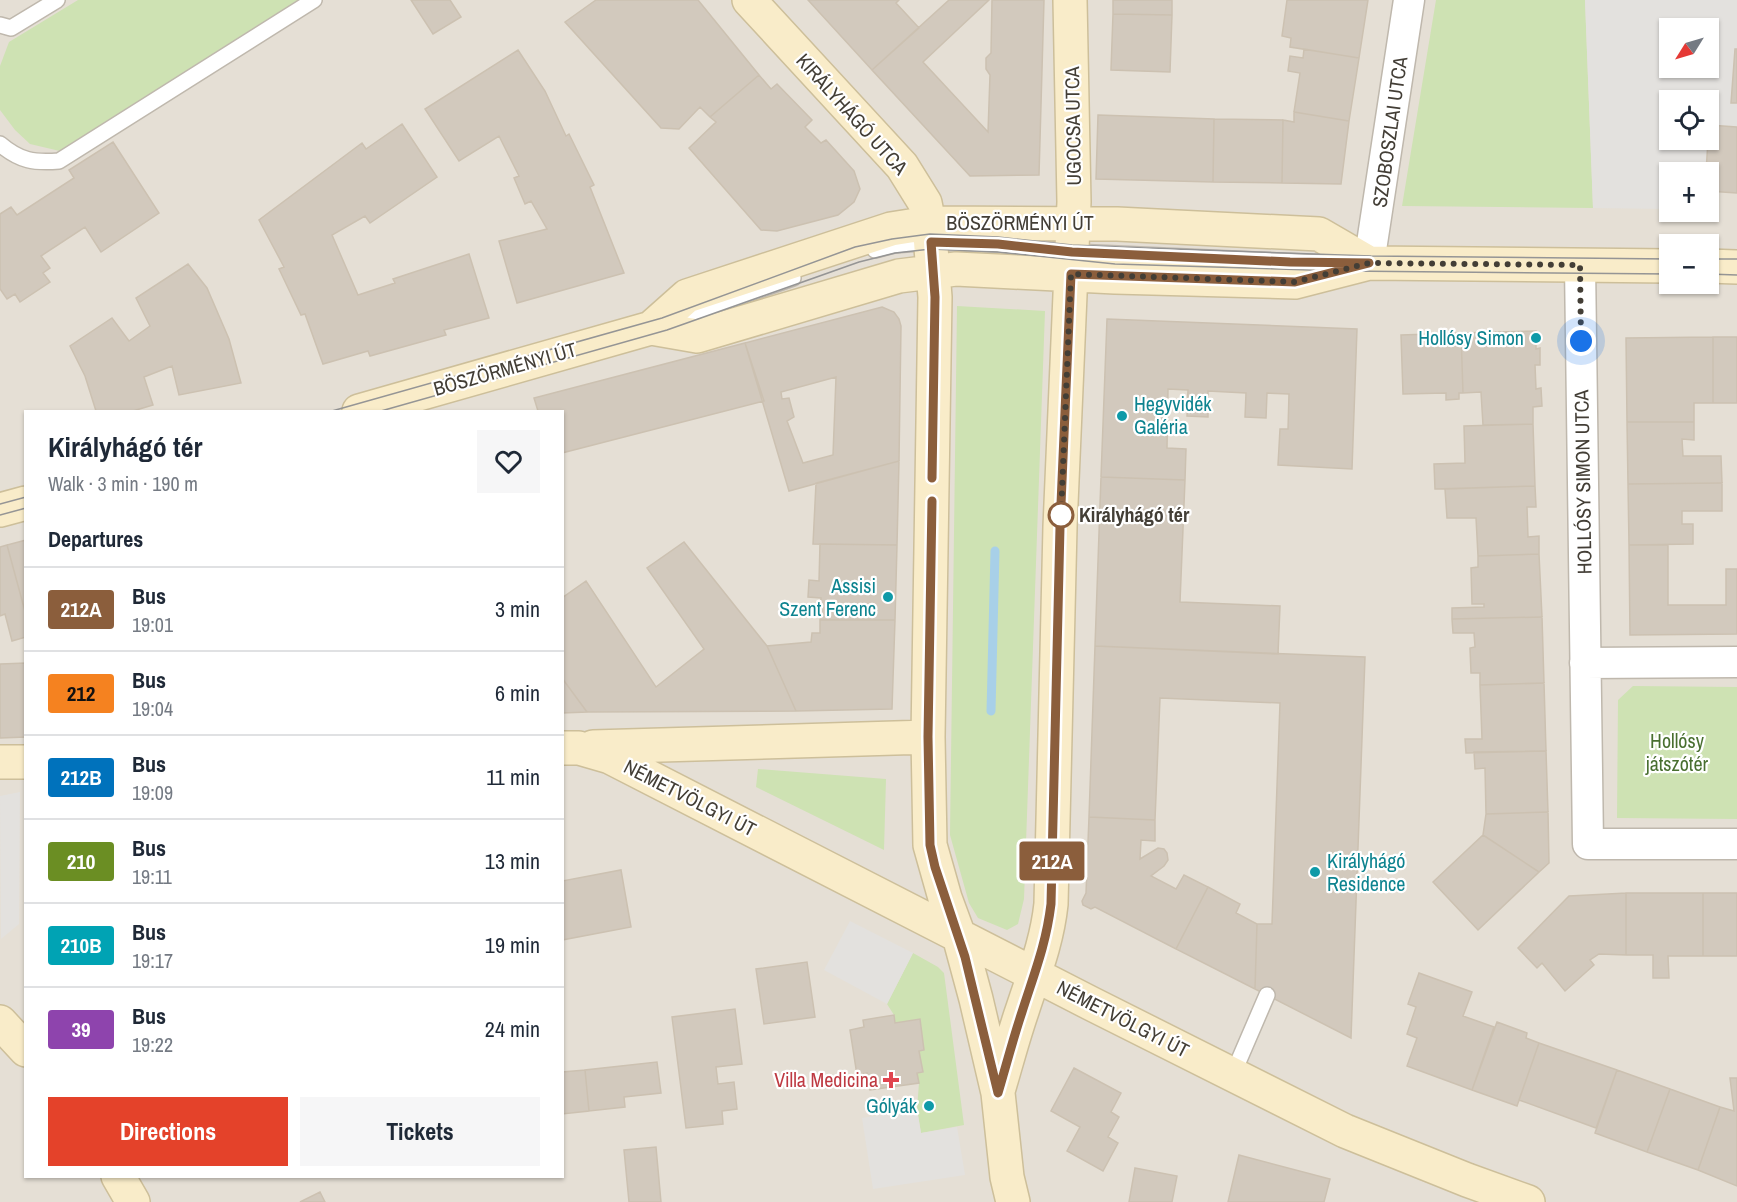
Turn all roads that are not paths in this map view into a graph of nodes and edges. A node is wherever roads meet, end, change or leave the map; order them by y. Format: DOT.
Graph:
graph roads {
  1 [pos="57,0"];
  2 [pos="314,0"];
  3 [pos="749,0"];
  4 [pos="1070,0"];
  5 [pos="1409,0"];
  6 [pos="0,25"];
  7 [pos="0,144"];
  8 [pos="931,245"];
  9 [pos="1072,250"];
  10 [pos="1369,263"];
  11 [pos="1580,265"];
  12 [pos="1659,266"];
  13 [pos="1719,266"];
  14 [pos="824,267"];
  15 [pos="1737,267"];
  16 [pos="802,275"];
  17 [pos="651,328"];
  18 [pos="363,410"];
  19 [pos="24,504"];
  20 [pos="0,510"];
  21 [pos="1737,662"];
  22 [pos="1585,663"];
  23 [pos="928,737"];
  24 [pos="571,748"];
  25 [pos="0,762"];
  26 [pos="24,762"];
  27 [pos="1737,844"];
  28 [pos="959,936"];
  29 [pos="1036,975"];
  30 [pos="1267,995"];
  31 [pos="0,1022"];
  32 [pos="24,1048"];
  33 [pos="1233,1074"];
  34 [pos="998,1093"];
  35 [pos="119,1178"];
  36 [pos="133,1202"];
  37 [pos="1013,1202"];
  38 [pos="1528,1202"];
  1 -- 6 [label="lane"];
  2 -- 7 [label="lane"];
  3 -- 8 [label="street, KIRÁLYHÁGÓ UTCA"];
  4 -- 9 [label="street, UGOCSA UTCA"];
  5 -- 10 [label="street, SZOBOSZLAI UTCA"];
  8 -- 9 [label="street, BÖSZÖRMÉNYI ÚT"];
  8 -- 9 [label="street, BÖSZÖRMÉNYI ÚT"];
  8 -- 14 [label="lane"];
  8 -- 17 [label="street, BÖSZÖRMÉNYI ÚT"];
  8 -- 17 [label="street, BÖSZÖRMÉNYI ÚT"];
  8 -- 23 [label="street"];
  9 -- 10 [label="street, BÖSZÖRMÉNYI ÚT"];
  9 -- 10 [label="street, BÖSZÖRMÉNYI ÚT"];
  9 -- 29 [label="street"];
  10 -- 11 [label="street, BÖSZÖRMÉNYI ÚT"];
  11 -- 12 [label="street, BÖSZÖRMÉNYI ÚT"];
  11 -- 22 [label="street, HOLLÓSY SIMON UTCA"];
  13 -- 15 [label="street"];
  16 -- 17 [label="lane"];
  17 -- 18 [label="street, BÖSZÖRMÉNYI ÚT"];
  19 -- 20 [label="street"];
  21 -- 22 [label="street"];
  22 -- 27 [label="street, HOLLÓSY SIMON UTCA"];
  23 -- 24 [label="street"];
  23 -- 28 [label="street"];
  24 -- 28 [label="street, NÉMETVÖLGYI ÚT"];
  25 -- 26 [label="street"];
  28 -- 29 [label="street, NÉMETVÖLGYI ÚT"];
  28 -- 34 [label="street"];
  29 -- 33 [label="street, NÉMETVÖLGYI ÚT"];
  29 -- 34 [label="street"];
  30 -- 33 [label="lane"];
  31 -- 32 [label="street"];
  33 -- 38 [label="street, NÉMETVÖLGYI ÚT"];
  34 -- 37 [label="street"];
  35 -- 36 [label="street"];
}
